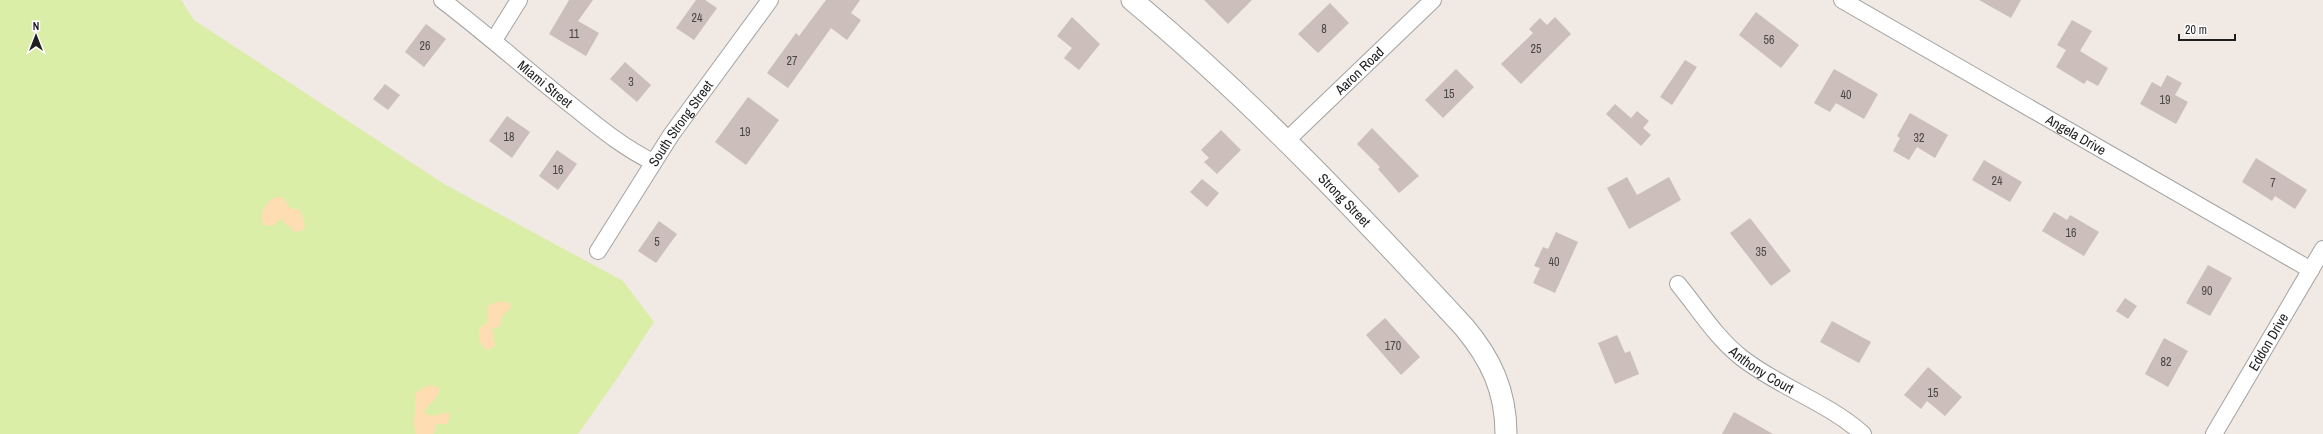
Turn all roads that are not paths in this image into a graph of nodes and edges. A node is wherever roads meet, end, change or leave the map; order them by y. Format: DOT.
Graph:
graph roads {
  1 [pos="442,0"];
  2 [pos="519,0"];
  3 [pos="770,0"];
  4 [pos="1132,0"];
  5 [pos="1433,0"];
  6 [pos="1842,0"];
  7 [pos="494,40"];
  8 [pos="1285,142"];
  9 [pos="653,162"];
  10 [pos="2323,249"];
  11 [pos="598,251"];
  12 [pos="2311,270"];
  13 [pos="1678,284"];
  14 [pos="1506,434"];
  15 [pos="1863,434"];
  16 [pos="2214,434"];
  1 -- 7 [label="street, Miami Street"];
  2 -- 7 [label="street"];
  3 -- 9 [label="street, South Strong Street"];
  4 -- 8 [label="street, Strong Street"];
  5 -- 8 [label="street, Aaron Road"];
  6 -- 12 [label="street, Angela Drive"];
  7 -- 9 [label="street, Miami Street"];
  8 -- 14 [label="street, Strong Street"];
  9 -- 11 [label="street, South Strong Street"];
  10 -- 12 [label="street, Eddon Drive"];
  12 -- 16 [label="street, Eddon Drive"];
  13 -- 15 [label="street, Anthony Court"];
}
